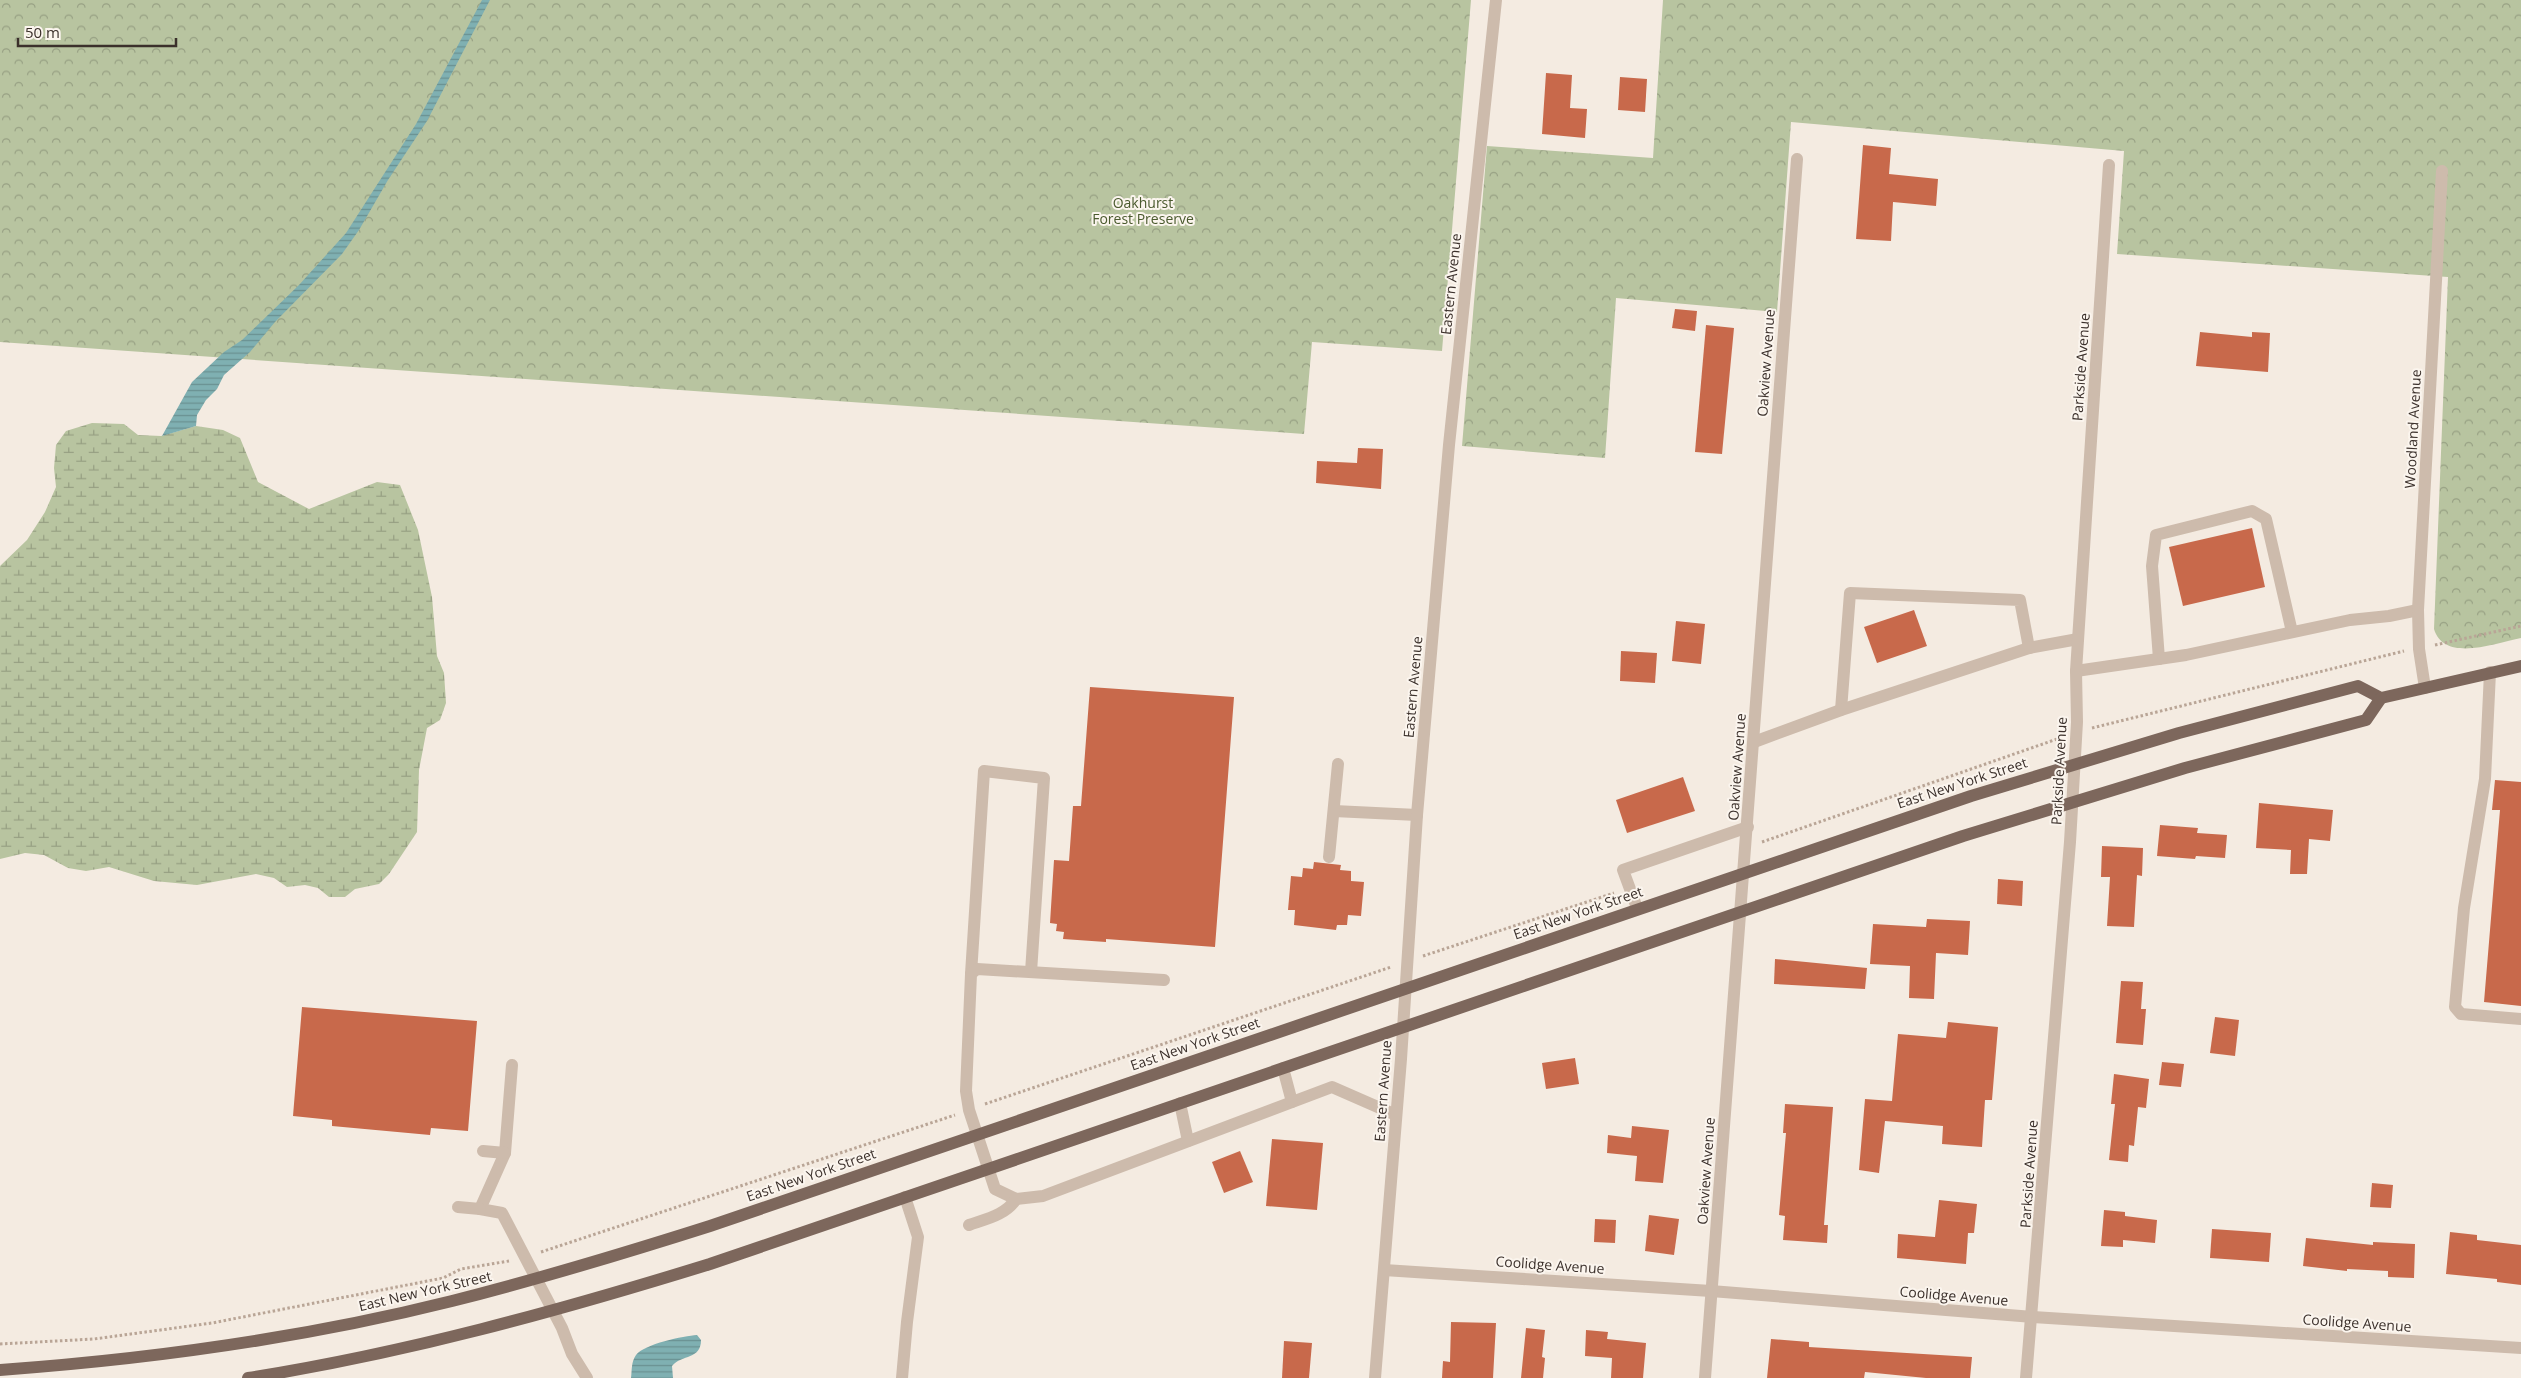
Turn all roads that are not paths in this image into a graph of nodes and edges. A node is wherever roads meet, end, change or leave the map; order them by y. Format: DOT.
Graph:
graph roads {
  1 [pos="1496,0"];
  2 [pos="1797,158"];
  3 [pos="2109,165"];
  4 [pos="2442,172"];
  5 [pos="2418,610"];
  6 [pos="2292,632"];
  7 [pos="2078,639"];
  8 [pos="2029,648"];
  9 [pos="2159,659"];
  10 [pos="2521,666"];
  11 [pos="2076,671"];
  12 [pos="2490,672"];
  13 [pos="2425,688"];
  14 [pos="2381,698"];
  15 [pos="1840,710"];
  16 [pos="1754,742"];
  17 [pos="2074,762"];
  18 [pos="1338,764"];
  19 [pos="2072,800"];
  20 [pos="1334,811"];
  21 [pos="1416,815"];
  22 [pos="1748,827"];
  23 [pos="1328,857"];
  24 [pos="1744,872"];
  25 [pos="1637,908"];
  26 [pos="1742,912"];
  27 [pos="1030,972"];
  28 [pos="971,974"];
  29 [pos="1164,980"];
  30 [pos="1405,987"];
  31 [pos="2521,1019"];
  32 [pos="1403,1027"];
  33 [pos="512,1065"];
  34 [pos="1283,1068"];
  35 [pos="1292,1102"];
  36 [pos="1180,1104"];
  37 [pos="1396,1115"];
  38 [pos="977,1134"];
  39 [pos="1188,1141"];
  40 [pos="483,1151"];
  41 [pos="505,1153"];
  42 [pos="988,1169"];
  43 [pos="905,1197"];
  44 [pos="1016,1199"];
  45 [pos="458,1207"];
  46 [pos="480,1209"];
  47 [pos="969,1225"];
  48 [pos="1384,1270"];
  49 [pos="537,1278"];
  50 [pos="1712,1291"];
  51 [pos="554,1312"];
  52 [pos="2033,1317"];
  53 [pos="2521,1348"];
  54 [pos="0,1370"];
  55 [pos="248,1378"];
  56 [pos="587,1378"];
  57 [pos="902,1378"];
  58 [pos="1375,1378"];
  59 [pos="1705,1378"];
  60 [pos="2026,1378"];
  1 -- 21 [label="street, Eastern Avenue"];
  2 -- 16 [label="street, Oakview Avenue"];
  3 -- 7 [label="street, Parkside Avenue"];
  4 -- 5 [label="street, Woodland Avenue"];
  5 -- 6 [label="street"];
  5 -- 13 [label="street, Woodland Avenue"];
  6 -- 9 [label="street"];
  6 -- 9 [label="street"];
  7 -- 8 [label="street"];
  7 -- 11 [label="street, Parkside Avenue"];
  8 -- 15 [label="street"];
  8 -- 15 [label="street"];
  9 -- 11 [label="street"];
  10 -- 12 [label="main road"];
  11 -- 17 [label="street, Parkside Avenue"];
  12 -- 13 [label="main road"];
  12 -- 31 [label="street"];
  13 -- 14 [label="main road"];
  14 -- 17 [label="main road, East New York Street"];
  14 -- 19 [label="main road"];
  15 -- 16 [label="street"];
  16 -- 22 [label="street, Oakview Avenue"];
  17 -- 19 [label="street, Parkside Avenue"];
  17 -- 24 [label="main road, East New York Street"];
  18 -- 20 [label="street"];
  19 -- 26 [label="main road"];
  19 -- 52 [label="street, Parkside Avenue"];
  20 -- 21 [label="street"];
  20 -- 23 [label="street"];
  21 -- 30 [label="street, Eastern Avenue"];
  22 -- 24 [label="street, Oakview Avenue"];
  22 -- 25 [label="street"];
  24 -- 25 [label="main road, East New York Street"];
  24 -- 26 [label="street, Oakview Avenue"];
  25 -- 30 [label="main road, East New York Street"];
  26 -- 32 [label="main road"];
  26 -- 50 [label="street, Oakview Avenue"];
  27 -- 28 [label="street"];
  27 -- 28 [label="street"];
  27 -- 29 [label="street"];
  28 -- 38 [label="street"];
  30 -- 32 [label="street, Eastern Avenue"];
  30 -- 38 [label="main road, East New York Street"];
  32 -- 34 [label="main road"];
  32 -- 37 [label="street, Eastern Avenue"];
  33 -- 41 [label="street"];
  34 -- 35 [label="street"];
  34 -- 36 [label="main road"];
  35 -- 37 [label="street"];
  35 -- 39 [label="street"];
  36 -- 39 [label="street"];
  36 -- 42 [label="main road"];
  37 -- 48 [label="street, Eastern Avenue"];
  38 -- 42 [label="street"];
  38 -- 49 [label="main road, East New York Street"];
  39 -- 44 [label="street"];
  40 -- 41 [label="street"];
  41 -- 46 [label="street"];
  42 -- 43 [label="main road"];
  42 -- 44 [label="street"];
  43 -- 51 [label="main road"];
  43 -- 57 [label="street"];
  44 -- 47 [label="street"];
  45 -- 46 [label="street"];
  46 -- 49 [label="street"];
  48 -- 50 [label="street, Coolidge Avenue"];
  48 -- 58 [label="street, Eastern Avenue"];
  49 -- 51 [label="street"];
  49 -- 54 [label="main road, East New York Street"];
  50 -- 52 [label="street, Coolidge Avenue"];
  50 -- 59 [label="street, Oakview Avenue"];
  51 -- 55 [label="main road"];
  51 -- 56 [label="street"];
  52 -- 53 [label="street, Coolidge Avenue"];
  52 -- 60 [label="street, Parkside Avenue"];
}
